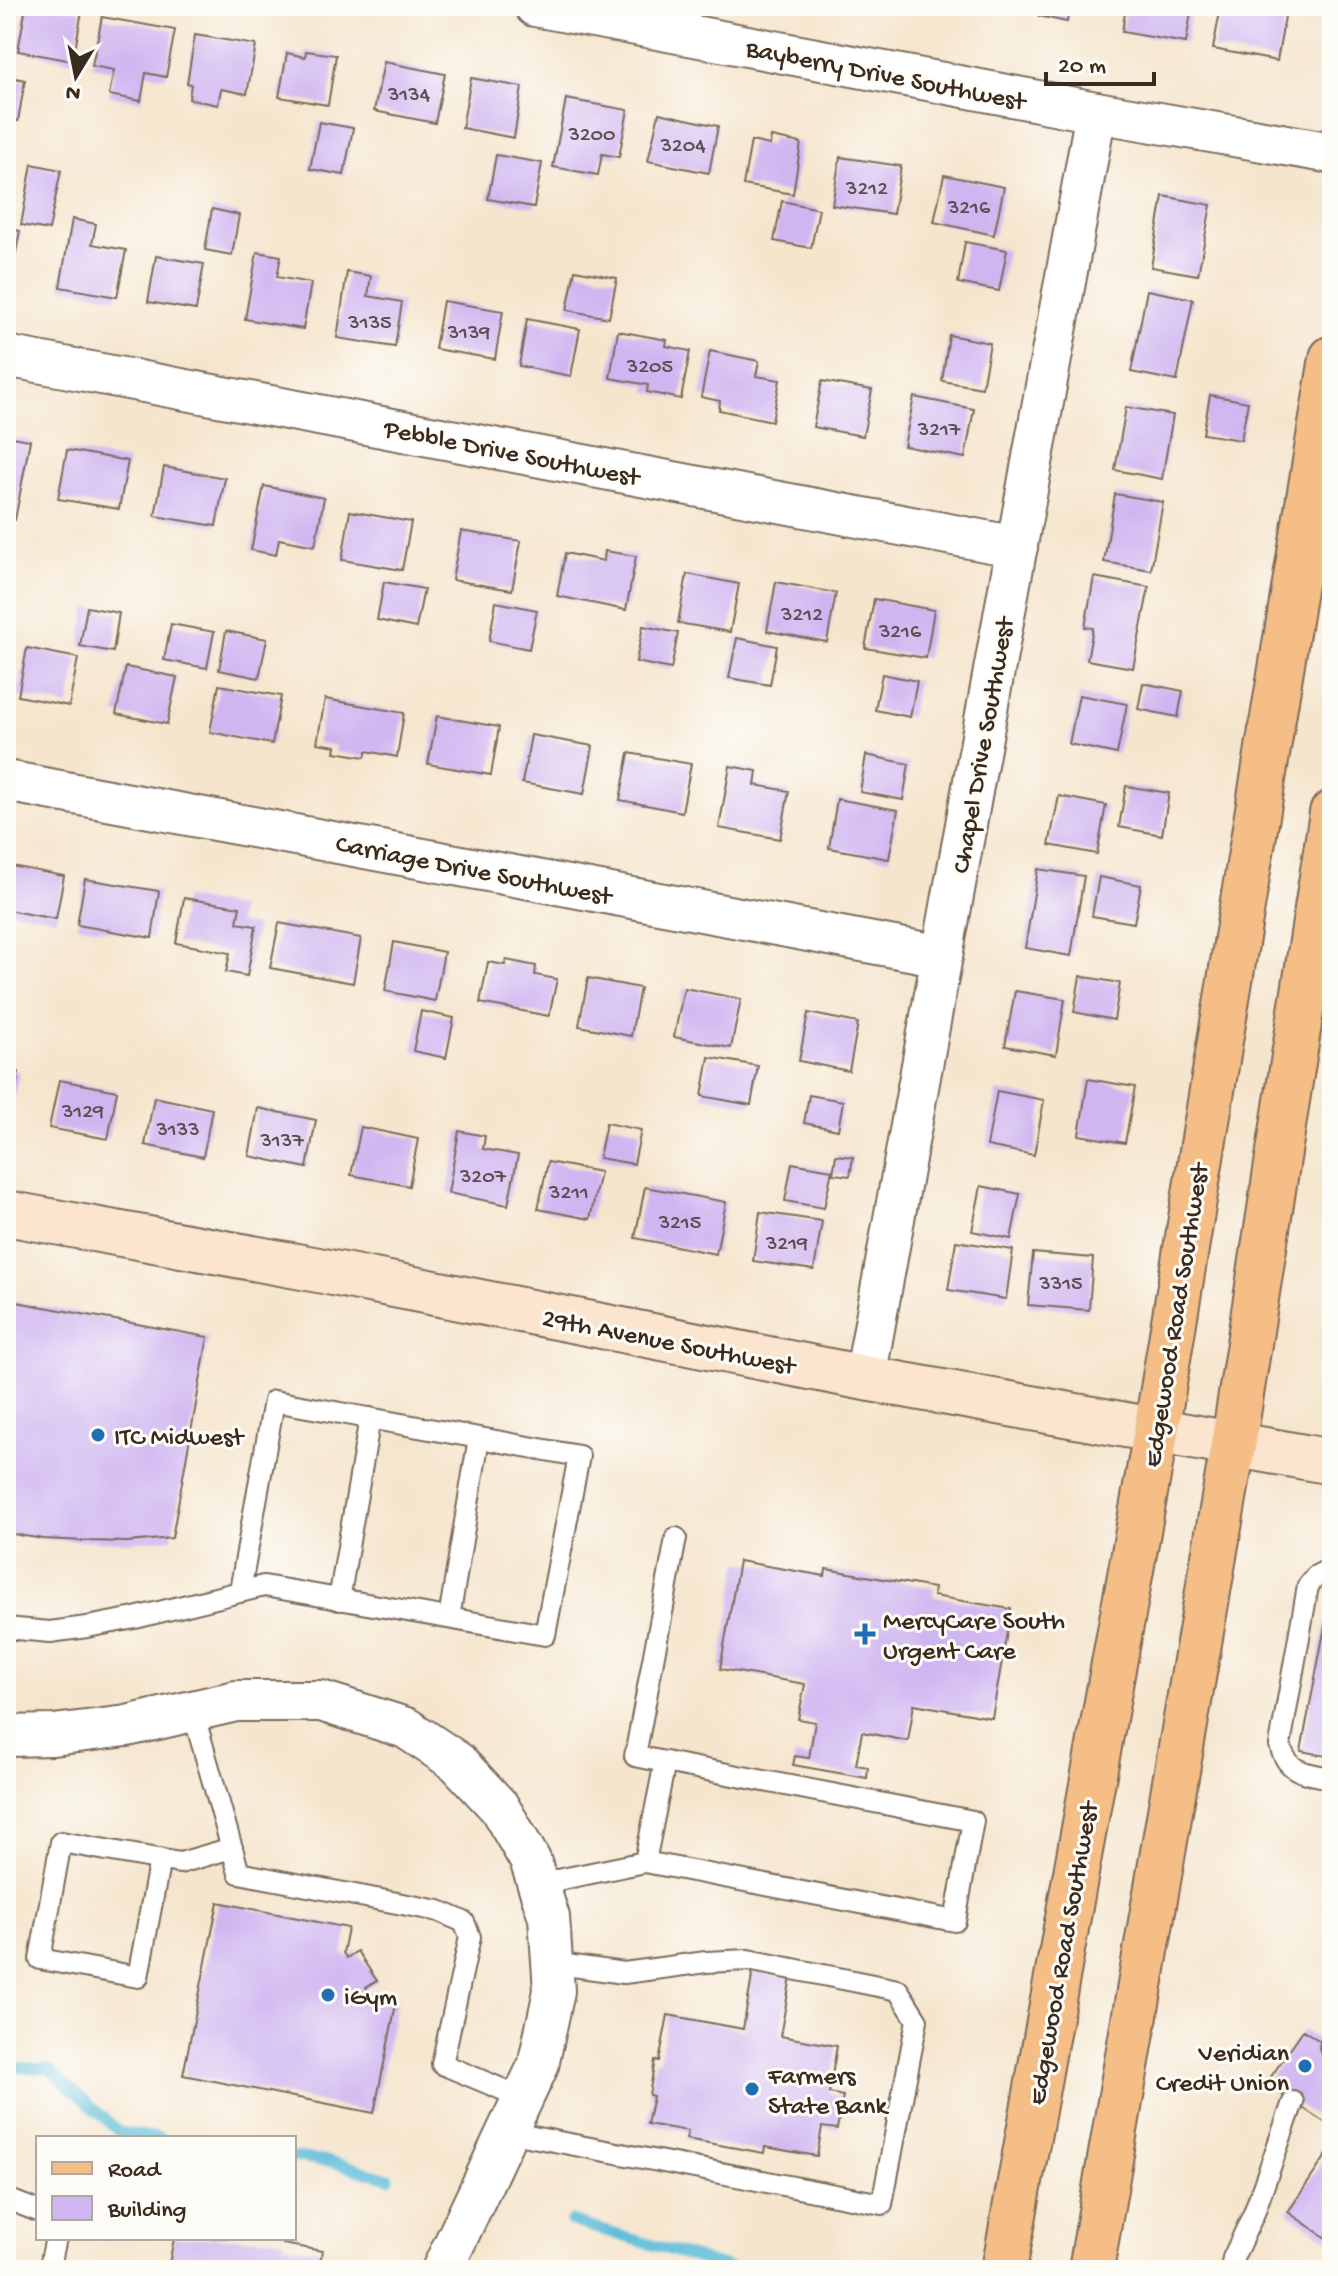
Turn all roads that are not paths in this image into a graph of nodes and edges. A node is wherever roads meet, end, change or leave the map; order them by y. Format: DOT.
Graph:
graph roads {
  1 [pos="535,6"];
  2 [pos="635,15"];
  3 [pos="1096,112"];
  4 [pos="1332,153"];
  5 [pos="6,356"];
  6 [pos="1332,358"];
  7 [pos="1017,547"];
  8 [pos="1332,558"];
  9 [pos="1332,568"];
  10 [pos="6,781"];
  11 [pos="1332,813"];
  12 [pos="942,956"];
  13 [pos="6,1213"];
  14 [pos="865,1378"];
  15 [pos="370,1418"];
  16 [pos="1156,1432"];
  17 [pos="479,1438"];
  18 [pos="1233,1446"];
  19 [pos="1332,1462"];
  20 [pos="676,1538"];
  21 [pos="1332,1568"];
  22 [pos="240,1591"];
  23 [pos="339,1600"];
  24 [pos="449,1618"];
  25 [pos="6,1628"];
  26 [pos="193,1712"];
  27 [pos="6,1736"];
  28 [pos="665,1762"];
  29 [pos="1332,1778"];
  30 [pos="232,1848"];
  31 [pos="160,1859"];
  32 [pos="645,1862"];
  33 [pos="538,1884"];
  34 [pos="552,1963"];
  35 [pos="1293,2102"];
  36 [pos="515,2115"];
  37 [pos="6,2201"];
  38 [pos="36,2210"];
  39 [pos="56,2240"];
  40 [pos="49,2270"];
  41 [pos="442,2270"];
  42 [pos="1004,2270"];
  43 [pos="1091,2270"];
  44 [pos="1231,2270"];
  1 -- 2 [label="street, Bayberry Drive Southwest"];
  2 -- 3 [label="street, Bayberry Drive Southwest"];
  3 -- 4 [label="street, Bayberry Drive Southwest"];
  3 -- 7 [label="street, Chapel Drive Southwest"];
  5 -- 7 [label="street, Pebble Drive Southwest"];
  6 -- 16 [label="main road, Edgewood Road Southwest"];
  7 -- 12 [label="street, Chapel Drive Southwest"];
  8 -- 9 [label="main road"];
  10 -- 12 [label="street, Carriage Drive Southwest"];
  11 -- 18 [label="main road"];
  12 -- 14 [label="street, Chapel Drive Southwest"];
  13 -- 14 [label="street, 29th Avenue Southwest"];
  14 -- 16 [label="street, 29th Avenue Southwest"];
  15 -- 17 [label="lane"];
  15 -- 22 [label="lane"];
  15 -- 23 [label="lane"];
  16 -- 18 [label="street, 29th Avenue Southwest"];
  16 -- 42 [label="main road, Edgewood Road Southwest"];
  17 -- 24 [label="lane"];
  17 -- 24 [label="lane"];
  18 -- 19 [label="street, 29th Avenue Southwest"];
  18 -- 43 [label="main road"];
  20 -- 28 [label="lane"];
  21 -- 29 [label="lane"];
  22 -- 23 [label="lane"];
  22 -- 25 [label="lane"];
  23 -- 24 [label="lane"];
  26 -- 27 [label="street"];
  26 -- 30 [label="lane"];
  26 -- 33 [label="street"];
  28 -- 32 [label="lane"];
  28 -- 32 [label="lane"];
  30 -- 31 [label="lane"];
  30 -- 36 [label="lane"];
  31 -- 31 [label="lane"];
  32 -- 33 [label="lane"];
  33 -- 34 [label="street"];
  34 -- 36 [label="street"];
  34 -- 36 [label="lane"];
  35 -- 44 [label="lane"];
  36 -- 41 [label="street"];
  37 -- 38 [label="lane"];
  39 -- 40 [label="lane"];
}
